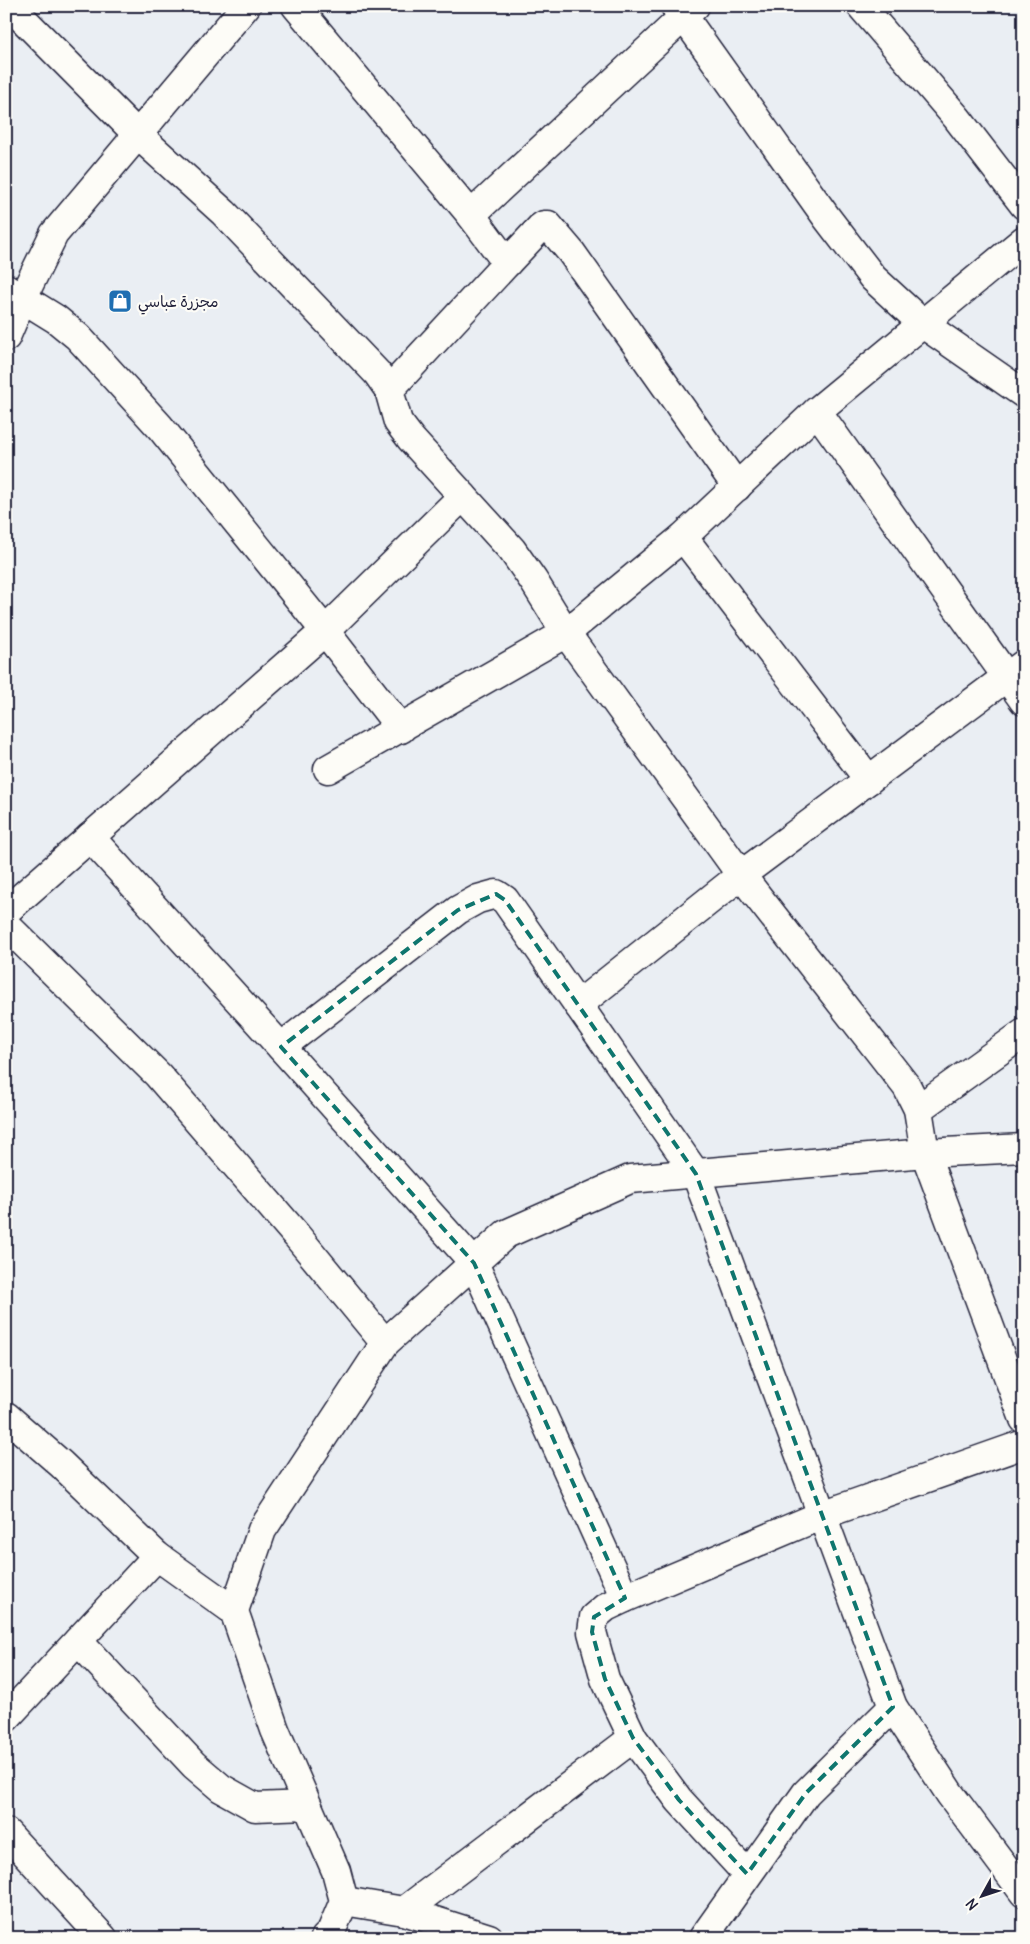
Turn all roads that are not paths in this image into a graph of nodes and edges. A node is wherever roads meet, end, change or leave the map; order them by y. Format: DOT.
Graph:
graph roads {
  1 [pos="10,6"];
  2 [pos="246,6"];
  3 [pos="296,6"];
  4 [pos="862,6"];
  5 [pos="685,10"];
  6 [pos="138,135"];
  7 [pos="1024,205"];
  8 [pos="471,215"];
  9 [pos="1024,240"];
  10 [pos="508,263"];
  11 [pos="14,293"];
  12 [pos="923,324"];
  13 [pos="6,337"];
  14 [pos="389,390"];
  15 [pos="1024,394"];
  16 [pos="817,411"];
  17 [pos="737,487"];
  18 [pos="463,496"];
  19 [pos="684,537"];
  20 [pos="325,631"];
  21 [pos="566,633"];
  22 [pos="1016,671"];
  23 [pos="1024,701"];
  24 [pos="401,729"];
  25 [pos="328,769"];
  26 [pos="869,780"];
  27 [pos="90,837"];
  28 [pos="742,875"];
  29 [pos="6,911"];
  30 [pos="6,925"];
  31 [pos="578,1005"];
  32 [pos="1024,1033"];
  33 [pos="281,1047"];
  34 [pos="918,1109"];
  35 [pos="1024,1148"];
  36 [pos="925,1153"];
  37 [pos="696,1174"];
  38 [pos="474,1264"];
  39 [pos="386,1343"];
  40 [pos="6,1416"];
  41 [pos="1024,1419"];
  42 [pos="1024,1444"];
  43 [pos="822,1515"];
  44 [pos="157,1556"];
  45 [pos="625,1598"];
  46 [pos="234,1611"];
  47 [pos="78,1641"];
  48 [pos="893,1707"];
  49 [pos="6,1718"];
  50 [pos="633,1738"];
  51 [pos="307,1805"];
  52 [pos="6,1832"];
  53 [pos="747,1874"];
  54 [pos="1024,1893"];
  55 [pos="344,1901"];
  56 [pos="404,1911"];
  57 [pos="103,1938"];
  58 [pos="325,1938"];
  59 [pos="489,1938"];
  60 [pos="703,1938"];
  1 -- 6 [label="street"];
  2 -- 6 [label="street"];
  3 -- 8 [label="street"];
  4 -- 7 [label="street"];
  5 -- 8 [label="street"];
  5 -- 12 [label="street"];
  6 -- 11 [label="street"];
  6 -- 14 [label="street"];
  8 -- 10 [label="street"];
  9 -- 12 [label="street"];
  10 -- 14 [label="street"];
  10 -- 17 [label="street"];
  11 -- 13 [label="street"];
  11 -- 20 [label="street"];
  12 -- 15 [label="street"];
  12 -- 16 [label="street"];
  14 -- 18 [label="street"];
  16 -- 17 [label="street"];
  16 -- 22 [label="street"];
  17 -- 19 [label="street"];
  18 -- 20 [label="street"];
  18 -- 21 [label="street"];
  19 -- 21 [label="street"];
  19 -- 26 [label="street"];
  20 -- 24 [label="street"];
  20 -- 27 [label="street"];
  21 -- 24 [label="street"];
  21 -- 28 [label="street"];
  22 -- 23 [label="street"];
  22 -- 26 [label="street"];
  24 -- 25 [label="street"];
  26 -- 28 [label="street"];
  27 -- 29 [label="street"];
  27 -- 33 [label="street"];
  28 -- 31 [label="street"];
  28 -- 34 [label="street"];
  30 -- 39 [label="street"];
  31 -- 33 [label="street"];
  31 -- 37 [label="street"];
  32 -- 34 [label="street"];
  33 -- 38 [label="street"];
  34 -- 36 [label="street"];
  35 -- 36 [label="street"];
  36 -- 37 [label="street"];
  36 -- 41 [label="street"];
  37 -- 38 [label="street"];
  37 -- 43 [label="street"];
  38 -- 39 [label="street"];
  38 -- 45 [label="street"];
  39 -- 46 [label="street"];
  40 -- 44 [label="street"];
  42 -- 43 [label="street"];
  43 -- 45 [label="street"];
  43 -- 48 [label="street"];
  44 -- 46 [label="street"];
  44 -- 47 [label="street"];
  45 -- 50 [label="street"];
  46 -- 51 [label="street"];
  47 -- 49 [label="street"];
  47 -- 51 [label="street"];
  48 -- 53 [label="street"];
  48 -- 54 [label="street"];
  50 -- 53 [label="street"];
  50 -- 56 [label="street"];
  51 -- 55 [label="street"];
  52 -- 57 [label="street"];
  53 -- 60 [label="street"];
  55 -- 56 [label="street"];
  55 -- 58 [label="street"];
  56 -- 59 [label="street"];
}
